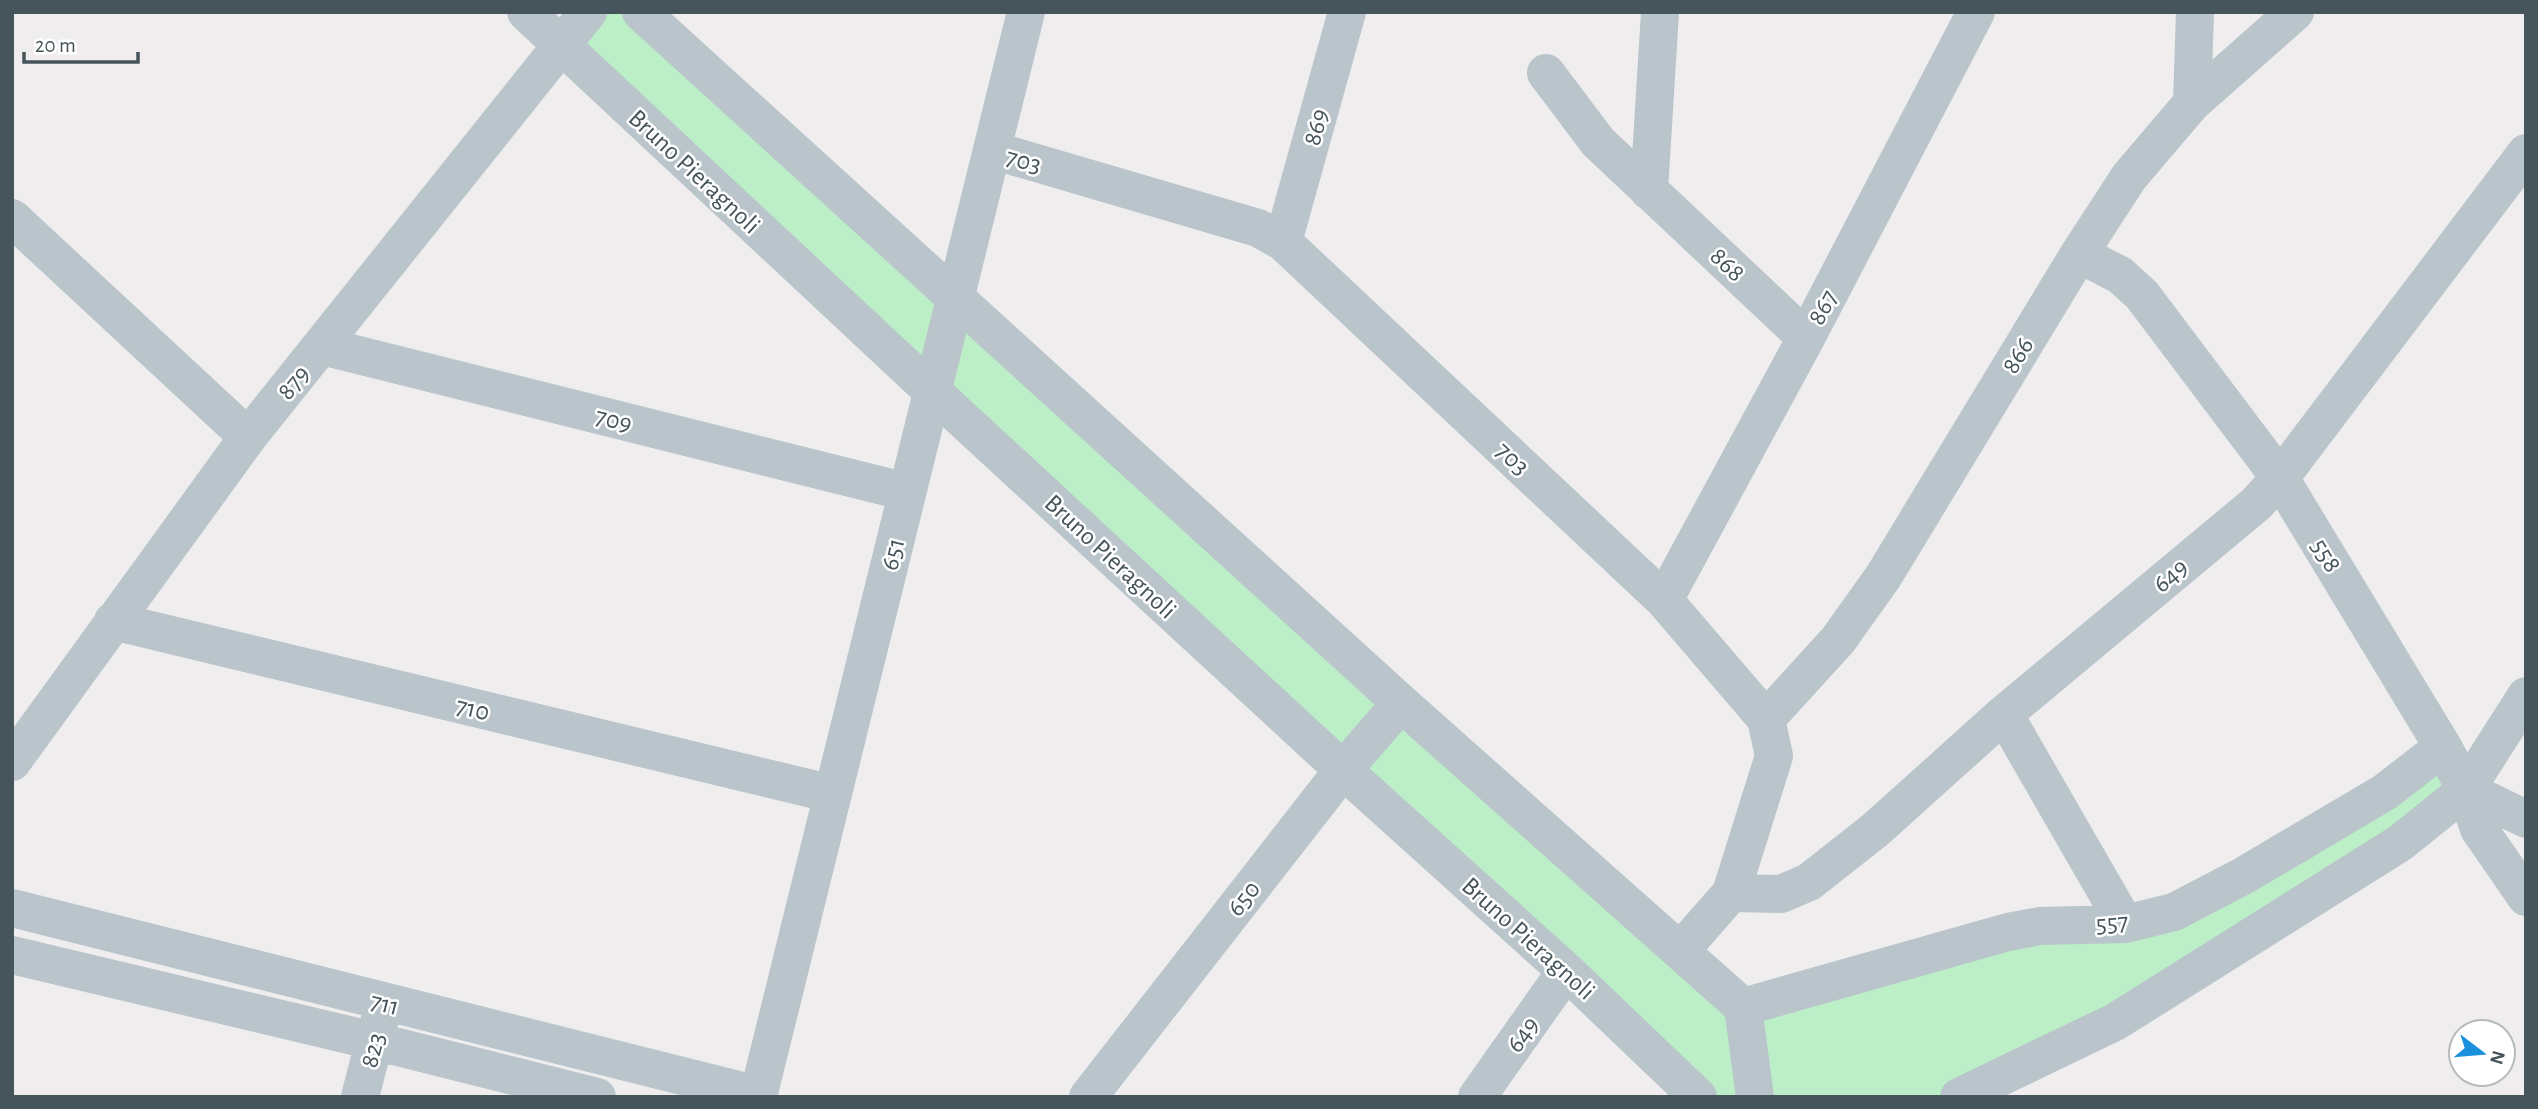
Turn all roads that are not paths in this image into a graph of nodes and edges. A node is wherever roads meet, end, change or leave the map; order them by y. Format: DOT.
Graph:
graph roads {
  1 [pos="526,12"];
  2 [pos="588,12"];
  3 [pos="641,12"];
  4 [pos="1026,12"];
  5 [pos="1347,12"];
  6 [pos="1660,12"];
  7 [pos="1976,12"];
  8 [pos="2195,12"];
  9 [pos="2295,12"];
  10 [pos="559,45"];
  11 [pos="1546,73"];
  12 [pos="2192,103"];
  13 [pos="992,150"];
  14 [pos="2526,153"];
  15 [pos="1649,191"];
  16 [pos="12,218"];
  17 [pos="1283,242"];
  18 [pos="2079,254"];
  19 [pos="955,299"];
  20 [pos="1806,338"];
  21 [pos="322,346"];
  22 [pos="932,391"];
  23 [pos="248,437"];
  24 [pos="2280,478"];
  25 [pos="907,492"];
  26 [pos="1664,600"];
  27 [pos="113,621"];
  28 [pos="2526,696"];
  29 [pos="1401,703"];
  30 [pos="2004,713"];
  31 [pos="1766,719"];
  32 [pos="2443,747"];
  33 [pos="12,762"];
  34 [pos="1343,770"];
  35 [pos="2466,790"];
  36 [pos="833,794"];
  37 [pos="2526,819"];
  38 [pos="1731,893"];
  39 [pos="2526,897"];
  40 [pos="12,908"];
  41 [pos="2125,924"];
  42 [pos="1681,950"];
  43 [pos="12,955"];
  44 [pos="1566,971"];
  45 [pos="385,1003"];
  46 [pos="1743,1007"];
  47 [pos="374,1041"];
  48 [pos="758,1096"];
  49 [pos="360,1097"];
  50 [pos="597,1097"];
  51 [pos="1088,1097"];
  52 [pos="1477,1097"];
  53 [pos="1699,1097"];
  54 [pos="1755,1097"];
  55 [pos="1959,1097"];
  1 -- 10 [label="street, Bruno Pieragnoli"];
  2 -- 10 [label="street, 879"];
  3 -- 19 [label="street"];
  4 -- 13 [label="street, 651"];
  5 -- 17 [label="street, 869"];
  6 -- 15 [label="street"];
  7 -- 20 [label="street, 867"];
  8 -- 12 [label="street"];
  9 -- 12 [label="street, 866"];
  10 -- 21 [label="street, 879"];
  10 -- 22 [label="street, Bruno Pieragnoli"];
  11 -- 15 [label="street, 868"];
  12 -- 18 [label="street, 866"];
  13 -- 17 [label="street, 703"];
  13 -- 19 [label="street, 651"];
  14 -- 24 [label="street, 649"];
  15 -- 20 [label="street, 868"];
  16 -- 23 [label="street"];
  17 -- 26 [label="street, 703"];
  18 -- 24 [label="street, 558"];
  18 -- 31 [label="street, 866"];
  19 -- 22 [label="street, 651"];
  19 -- 29 [label="street"];
  20 -- 26 [label="street, 867"];
  21 -- 23 [label="street, 879"];
  21 -- 25 [label="street, 709"];
  22 -- 25 [label="street, 651"];
  22 -- 34 [label="street, Bruno Pieragnoli"];
  23 -- 27 [label="street, 879"];
  24 -- 30 [label="street, 649"];
  24 -- 32 [label="street, 558"];
  25 -- 36 [label="street, 651"];
  26 -- 31 [label="street, 703"];
  27 -- 33 [label="street, 879"];
  27 -- 36 [label="street, 710"];
  28 -- 35 [label="street"];
  29 -- 34 [label="street, 650"];
  29 -- 42 [label="street"];
  30 -- 38 [label="street, 649"];
  30 -- 41 [label="street"];
  31 -- 38 [label="street, 703"];
  32 -- 35 [label="street, 558"];
  32 -- 41 [label="street, 557"];
  34 -- 44 [label="street, Bruno Pieragnoli"];
  34 -- 51 [label="street, 650"];
  35 -- 37 [label="street"];
  35 -- 39 [label="street, 558"];
  35 -- 55 [label="street"];
  36 -- 48 [label="street, 651"];
  38 -- 42 [label="street, 703"];
  40 -- 45 [label="street, 711"];
  41 -- 46 [label="street, 557"];
  42 -- 46 [label="street"];
  43 -- 47 [label="street, 711"];
  44 -- 52 [label="street, 649"];
  44 -- 53 [label="street, Bruno Pieragnoli"];
  45 -- 47 [label="street, 823"];
  45 -- 48 [label="street, 711"];
  46 -- 54 [label="street"];
  47 -- 49 [label="street, 823"];
  47 -- 50 [label="street, 711"];
}
